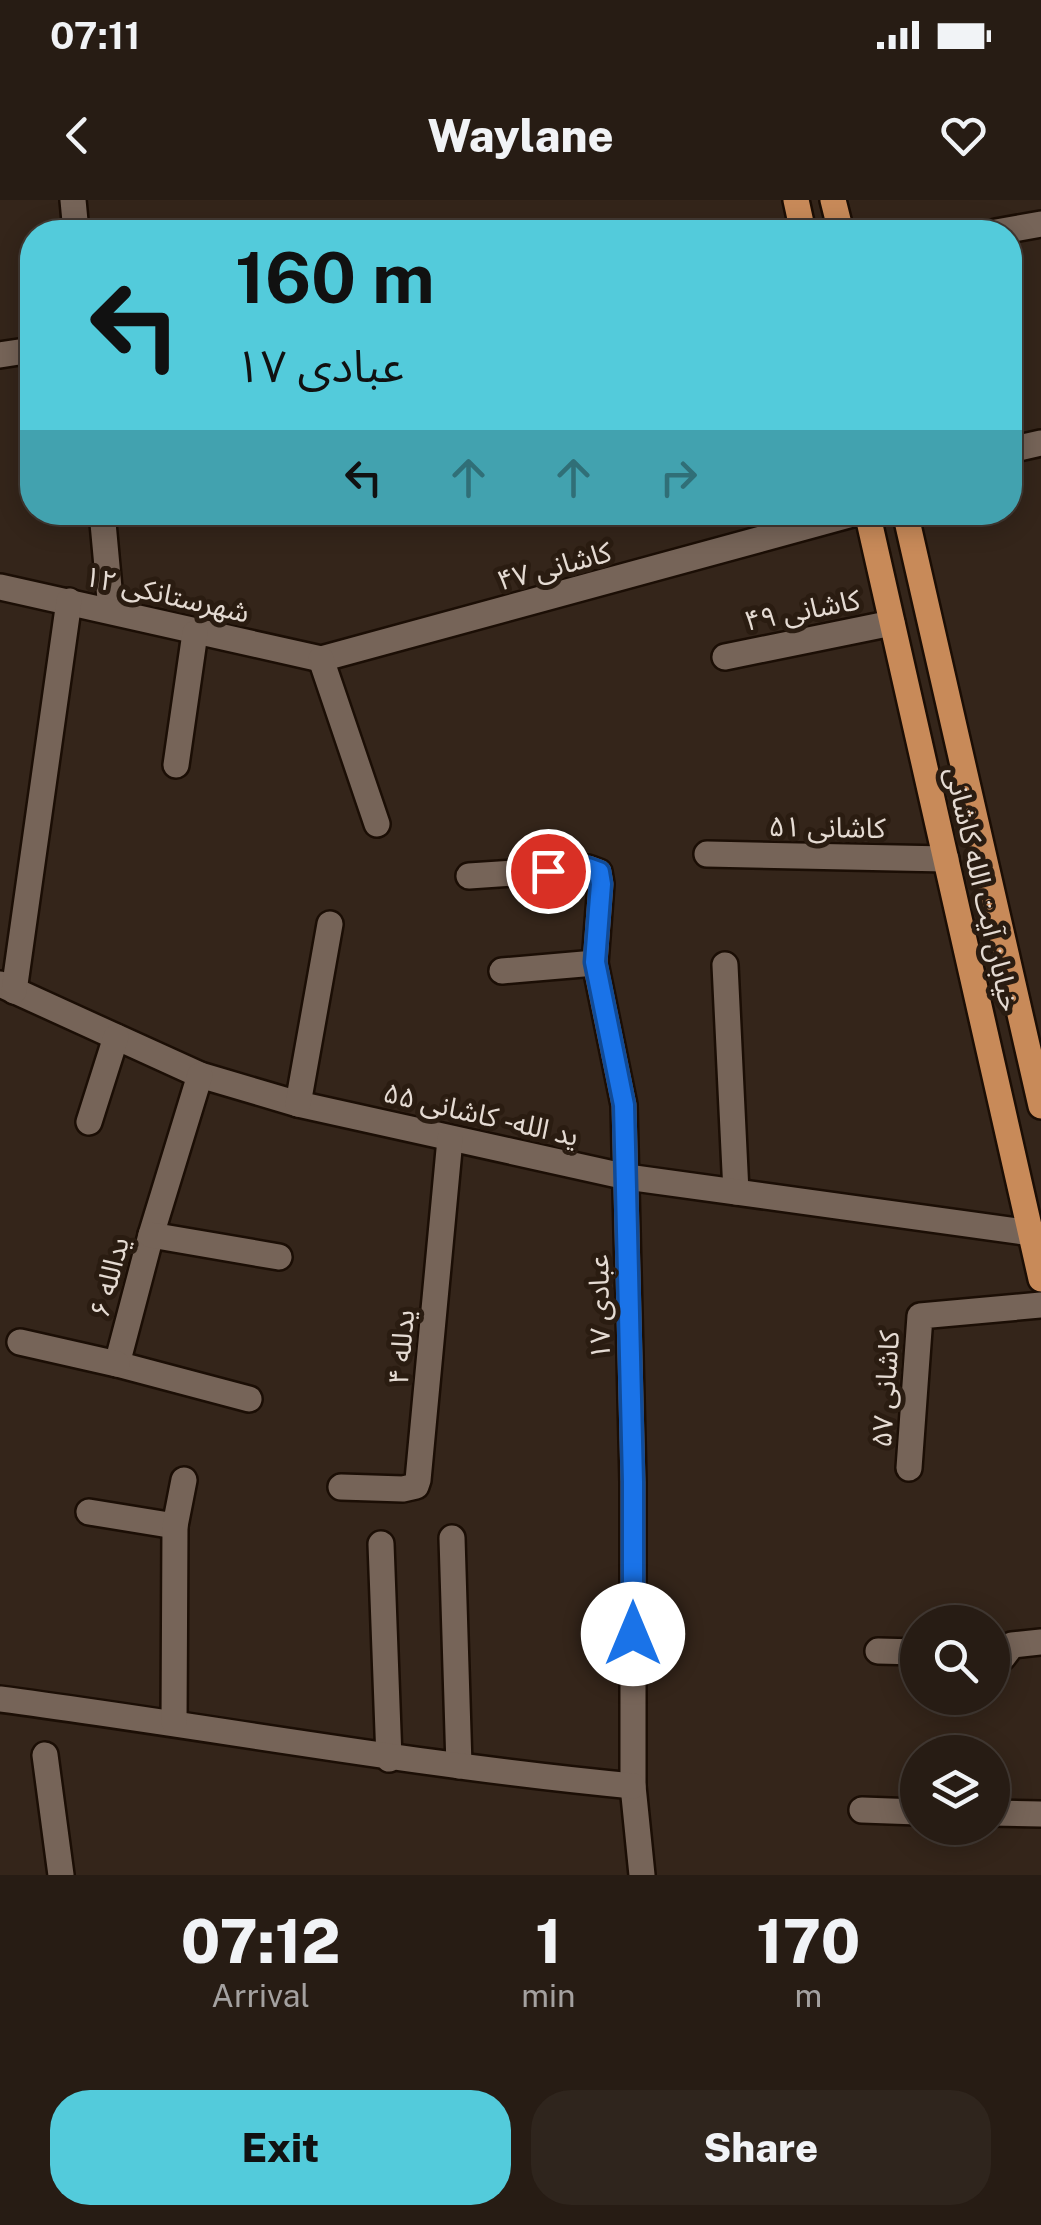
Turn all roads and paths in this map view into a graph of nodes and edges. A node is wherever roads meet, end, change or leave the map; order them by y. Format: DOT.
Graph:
graph roads {
  1 [pos="103,525"];
  2 [pos="815,525"];
  3 [pos="866,525"];
  4 [pos="908,525"];
  5 [pos="0,587"];
  6 [pos="69,601"];
  7 [pos="111,610"];
  8 [pos="892,623"];
  9 [pos="195,633"];
  10 [pos="725,656"];
  11 [pos="321,659"];
  12 [pos="176,765"];
  13 [pos="377,824"];
  14 [pos="707,854"];
  15 [pos="946,859"];
  16 [pos="469,876"];
  17 [pos="330,924"];
  18 [pos="595,962"];
  19 [pos="726,965"];
  20 [pos="502,971"];
  21 [pos="7,987"];
  22 [pos="116,1037"];
  23 [pos="200,1075"];
  24 [pos="298,1104"];
  25 [pos="1041,1106"];
  26 [pos="89,1122"];
  27 [pos="450,1139"];
  28 [pos="627,1177"];
  29 [pos="736,1192"];
  30 [pos="1031,1233"];
  31 [pos="151,1235"];
  32 [pos="279,1257"];
  33 [pos="1041,1279"];
  34 [pos="1041,1305"];
  35 [pos="20,1342"];
  36 [pos="118,1364"];
  37 [pos="250,1399"];
  38 [pos="909,1468"];
  39 [pos="184,1480"];
  40 [pos="341,1487"];
  41 [pos="89,1512"];
  42 [pos="175,1526"];
  43 [pos="452,1538"];
  44 [pos="381,1544"];
  45 [pos="1041,1642"];
  46 [pos="1010,1647"];
  47 [pos="878,1650"];
  48 [pos="900,1651"];
  49 [pos="0,1699"];
  50 [pos="174,1722"];
  51 [pos="45,1755"];
  52 [pos="389,1758"];
  53 [pos="459,1766"];
  54 [pos="633,1786"];
  55 [pos="862,1810"];
  56 [pos="900,1811"];
  57 [pos="1010,1813"];
  58 [pos="1041,1814"];
  59 [pos="61,1875"];
  60 [pos="642,1875"];
  1 -- 7 [label="street"];
  2 -- 11 [label="street, کاشانی ۴۷"];
  3 -- 8 [label="main road, خیابان آیت الله کاشانی"];
  4 -- 25 [label="main road, خیابان آیت الله کاشانی"];
  5 -- 6 [label="street, شهرستانکی ۱۲"];
  6 -- 7 [label="street, شهرستانکی ۱۲"];
  6 -- 21 [label="street"];
  7 -- 9 [label="street, شهرستانکی ۱۲"];
  8 -- 10 [label="street, کاشانی ۴۹"];
  8 -- 15 [label="main road, خیابان آیت الله کاشانی"];
  9 -- 11 [label="street, شهرستانکی ۱۲"];
  9 -- 12 [label="street"];
  11 -- 13 [label="street"];
  14 -- 15 [label="street, کاشانی ۵۱"];
  15 -- 30 [label="main road, خیابان آیت الله کاشانی"];
  16 -- 18 [label="street, عبادی ۱۷"];
  17 -- 24 [label="street"];
  18 -- 20 [label="street"];
  18 -- 28 [label="street, عبادی ۱۷"];
  19 -- 29 [label="street"];
  21 -- 22 [label="street, ید الله - کاشانی ۵۵"];
  22 -- 23 [label="street, ید الله - کاشانی ۵۵"];
  22 -- 26 [label="street"];
  23 -- 24 [label="street, ید الله - کاشانی ۵۵"];
  23 -- 31 [label="street, یدالله ۶"];
  24 -- 27 [label="street, ید الله - کاشانی ۵۵"];
  27 -- 28 [label="street, ید الله - کاشانی ۵۵"];
  27 -- 40 [label="street, یدلله ۴"];
  28 -- 29 [label="street, ید الله - کاشانی ۵۵"];
  28 -- 54 [label="street, عبادی ۱۷"];
  29 -- 30 [label="street, ید الله - کاشانی ۵۵"];
  30 -- 33 [label="main road, خیابان آیت الله کاشانی"];
  31 -- 32 [label="street"];
  31 -- 36 [label="street, یدالله ۶"];
  34 -- 38 [label="street, کاشانی ۵۷"];
  35 -- 36 [label="street"];
  36 -- 37 [label="street"];
  39 -- 42 [label="street"];
  41 -- 42 [label="street"];
  42 -- 50 [label="street"];
  43 -- 53 [label="street"];
  44 -- 52 [label="street"];
  45 -- 46 [label="street"];
  47 -- 48 [label="street"];
  49 -- 50 [label="street"];
  50 -- 52 [label="street"];
  51 -- 59 [label="street"];
  52 -- 53 [label="street"];
  53 -- 54 [label="street"];
  54 -- 60 [label="street, عبادی ۱۷"];
  55 -- 56 [label="street"];
  57 -- 58 [label="street"];
}
